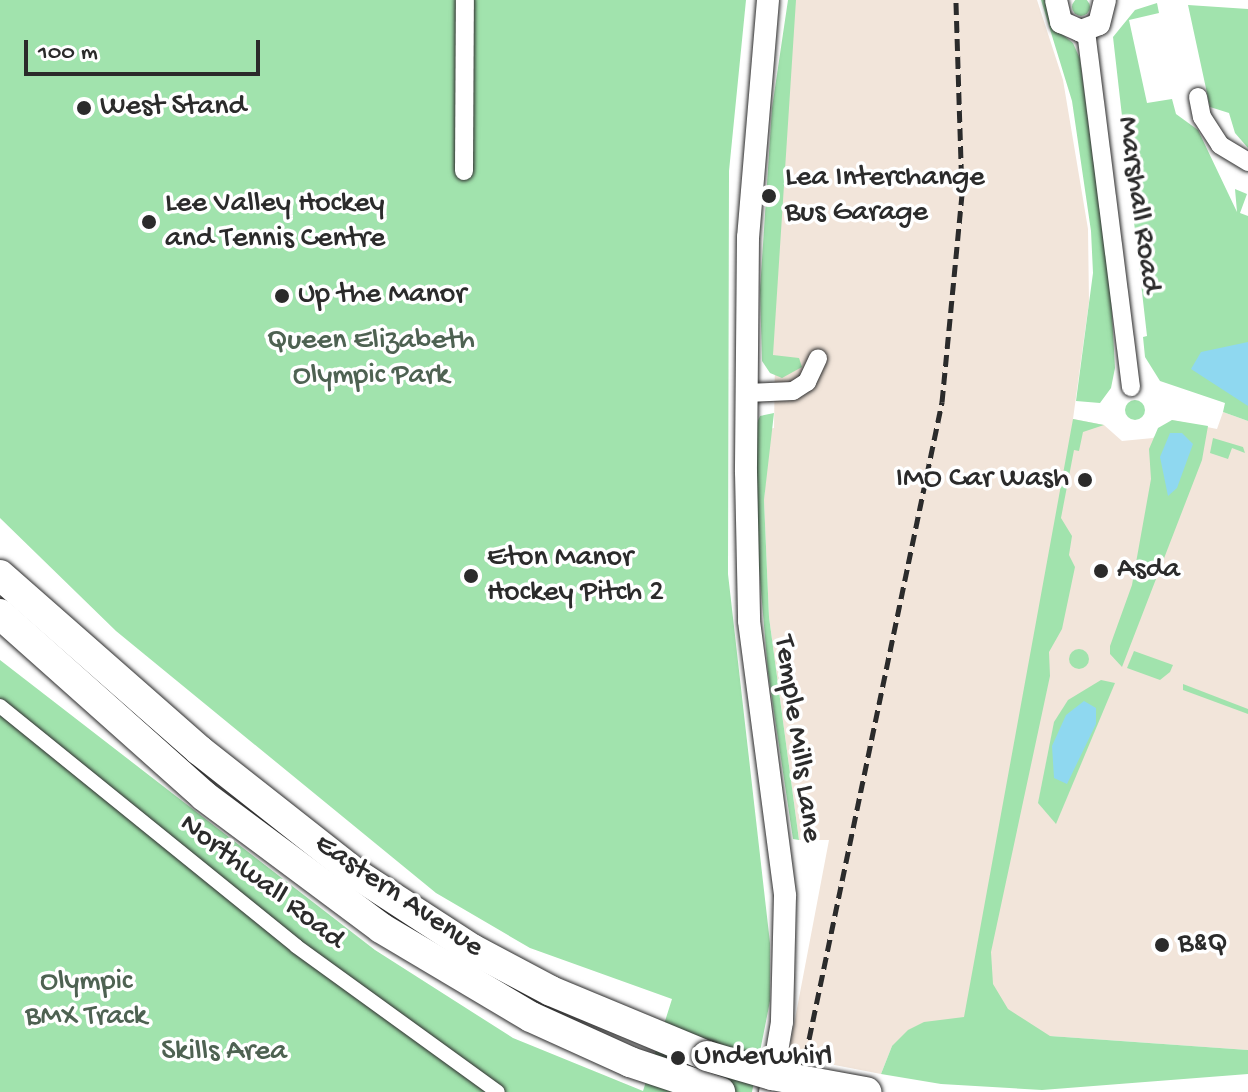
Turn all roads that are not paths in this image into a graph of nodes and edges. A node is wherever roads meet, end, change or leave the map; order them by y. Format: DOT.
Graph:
graph roads {
  1 [pos="768,0"];
  2 [pos="1056,0"];
  3 [pos="466,1"];
  4 [pos="1111,3"];
  5 [pos="1086,31"];
  6 [pos="1198,97"];
  7 [pos="1248,162"];
  8 [pos="464,171"];
  9 [pos="818,358"];
  10 [pos="1131,387"];
  11 [pos="747,393"];
  12 [pos="0,575"];
  13 [pos="0,614"];
  14 [pos="0,621"];
  15 [pos="37,651"];
  16 [pos="0,706"];
  17 [pos="709,1089"];
  18 [pos="498,1092"];
  19 [pos="770,1092"];
  20 [pos="866,1092"];
  1 -- 11 [label="street, Temple Mills Lane"];
  2 -- 5 [label="street"];
  3 -- 8 [label="street"];
  4 -- 5 [label="street"];
  5 -- 10 [label="street, Marshall Road"];
  6 -- 7 [label="street"];
  9 -- 11 [label="street"];
  11 -- 19 [label="street, Temple Mills Lane"];
  12 -- 20 [label="highway, Eastern Avenue, bridge"];
  13 -- 15 [label="highway, Eastern Avenue"];
  14 -- 15 [label="highway"];
  15 -- 17 [label="highway, Eastern Avenue"];
  16 -- 18 [label="street, Northwall Road"];
}
